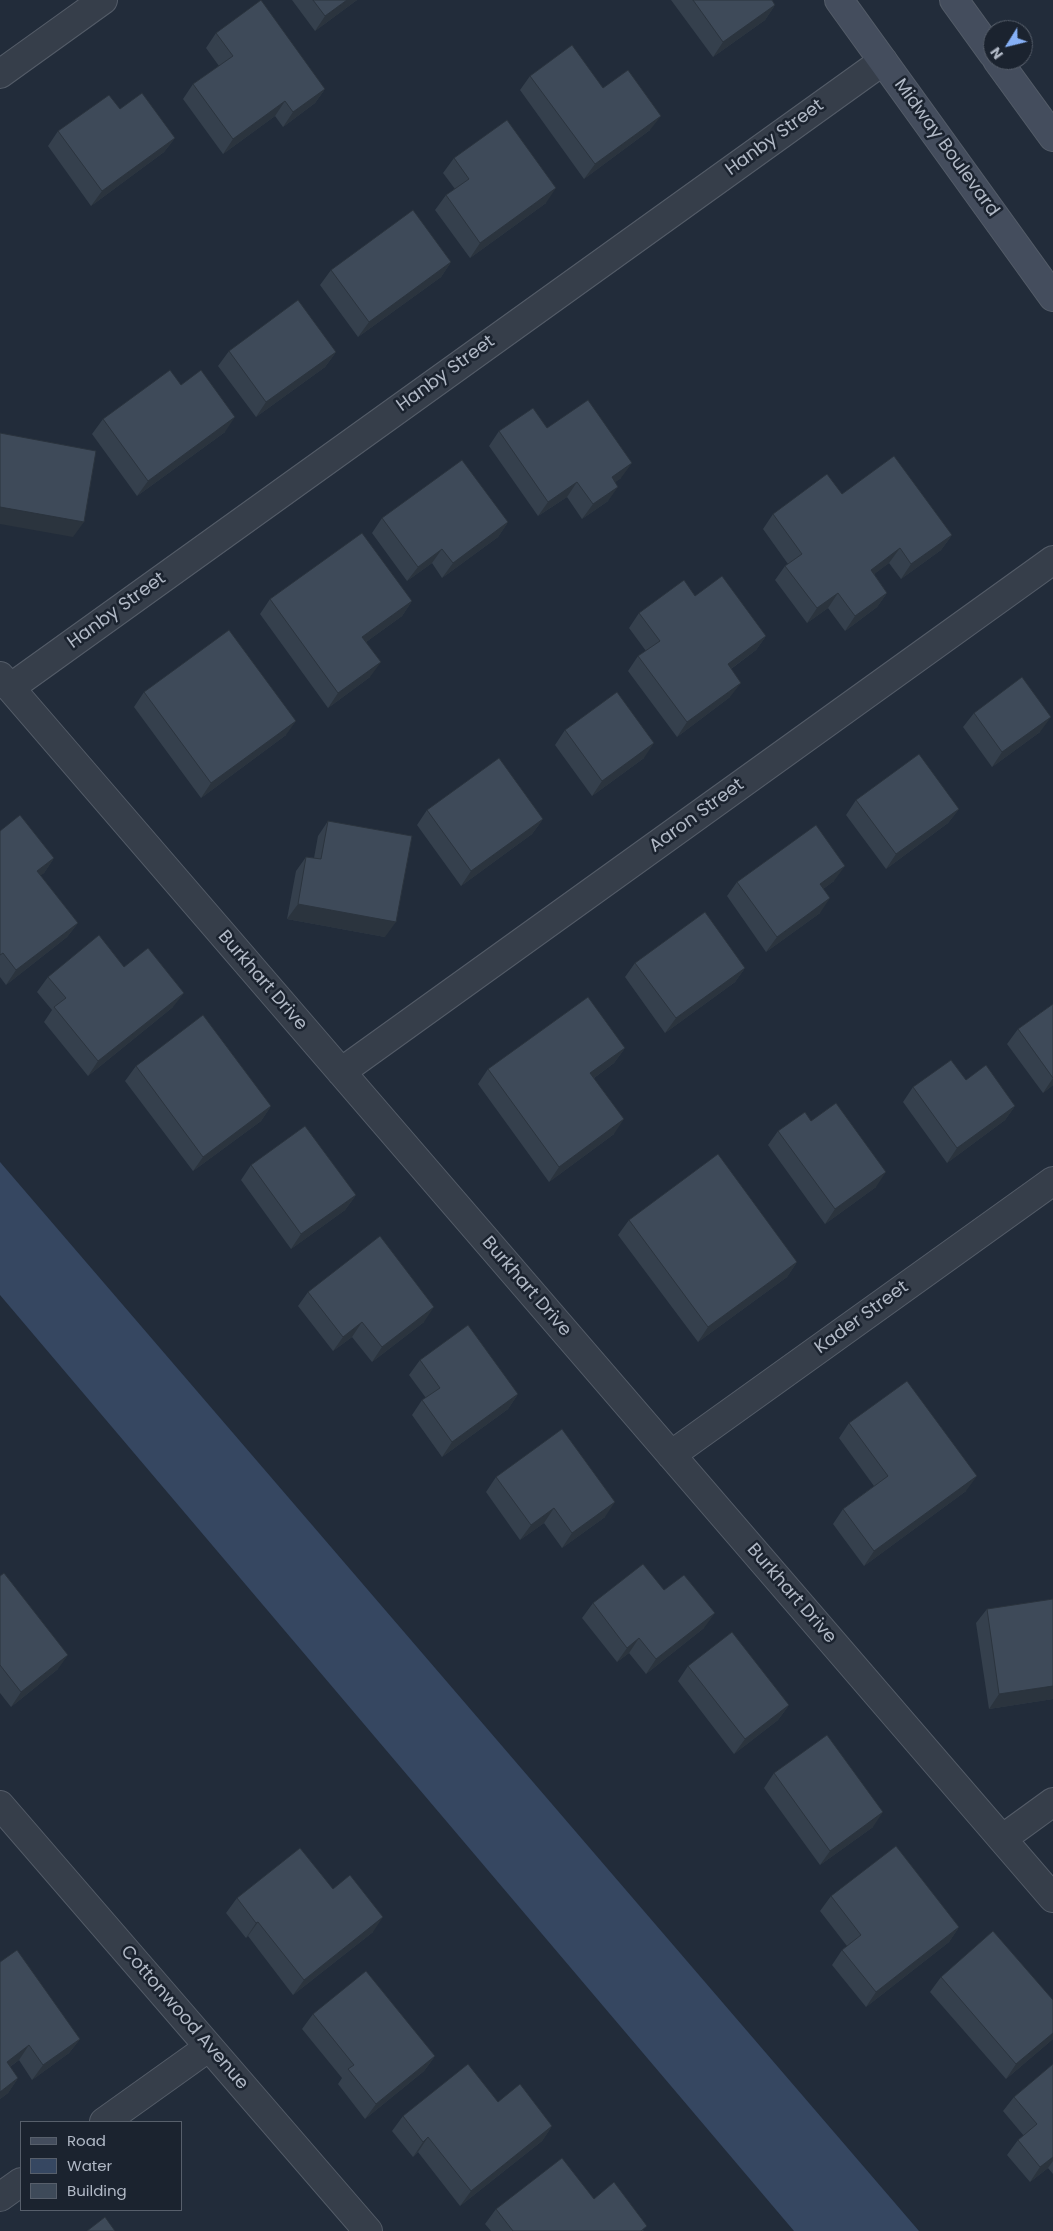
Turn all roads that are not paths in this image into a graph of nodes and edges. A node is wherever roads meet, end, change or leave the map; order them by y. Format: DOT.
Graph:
graph roads {
  1 [pos="103,0"];
  2 [pos="838,0"];
  3 [pos="954,0"];
  4 [pos="983,40"];
  5 [pos="882,61"];
  6 [pos="1004,70"];
  7 [pos="0,74"];
  8 [pos="1053,137"];
  9 [pos="1053,296"];
  10 [pos="1053,560"];
  11 [pos="5,682"];
  12 [pos="340,1072"];
  13 [pos="1053,1181"];
  14 [pos="671,1456"];
  15 [pos="1053,1802"];
  16 [pos="0,1805"];
  17 [pos="1002,1839"];
  18 [pos="1053,1898"];
  19 [pos="209,2047"];
  20 [pos="105,2121"];
  21 [pos="20,2183"];
  22 [pos="0,2197"];
  23 [pos="368,2231"];
  1 -- 7 [label="street"];
  2 -- 5 [label="street, Midway Boulevard"];
  3 -- 4 [label="street"];
  5 -- 9 [label="street, Midway Boulevard"];
  5 -- 11 [label="street, Hanby Street"];
  6 -- 8 [label="street"];
  10 -- 12 [label="street, Aaron Street"];
  11 -- 12 [label="street, Burkhart Drive"];
  12 -- 14 [label="street, Burkhart Drive"];
  13 -- 14 [label="street, Kader Street"];
  14 -- 17 [label="street, Burkhart Drive"];
  15 -- 17 [label="street"];
  16 -- 19 [label="street, Cottonwood Avenue"];
  17 -- 18 [label="street, Burkhart Drive"];
  19 -- 20 [label="street"];
  19 -- 23 [label="street, Cottonwood Avenue"];
  21 -- 22 [label="street"];
}
